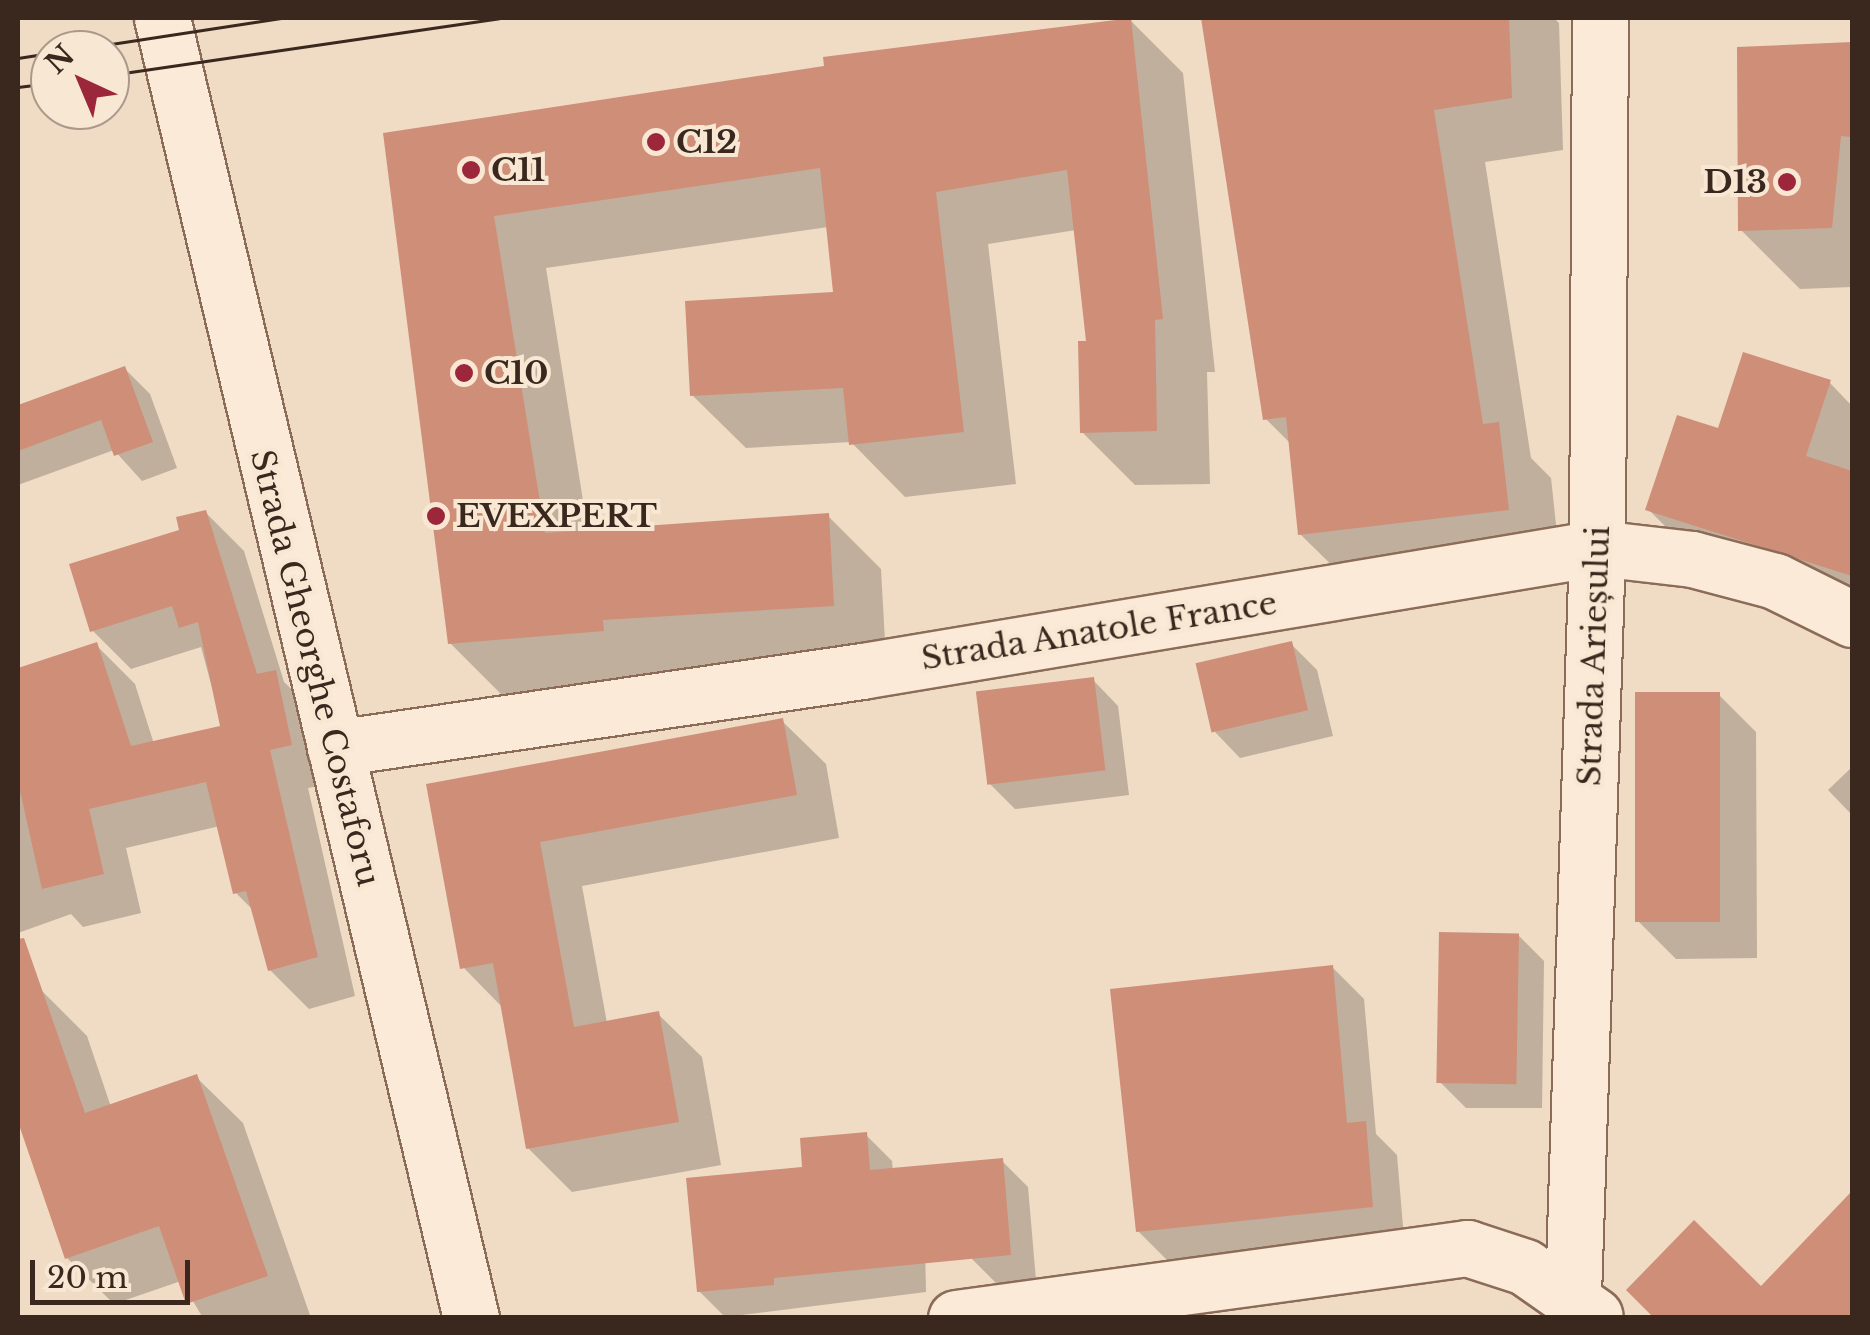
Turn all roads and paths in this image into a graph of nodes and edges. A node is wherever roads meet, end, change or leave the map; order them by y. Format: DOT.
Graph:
graph roads {
  1 [pos="162,18"];
  2 [pos="1600,18"];
  3 [pos="1597,548"];
  4 [pos="1852,619"];
  5 [pos="335,748"];
  6 [pos="1585,1306"];
  7 [pos="471,1318"];
  8 [pos="956,1318"];
  1 -- 5 [label="street, Strada Gheorghe Costaforu"];
  2 -- 3 [label="street, Strada Arieșului"];
  3 -- 4 [label="street, Strada Anatole France"];
  3 -- 5 [label="street, Strada Anatole France"];
  3 -- 6 [label="street, Strada Arieșului"];
  5 -- 7 [label="street, Strada Gheorghe Costaforu"];
  6 -- 8 [label="street"];
}
